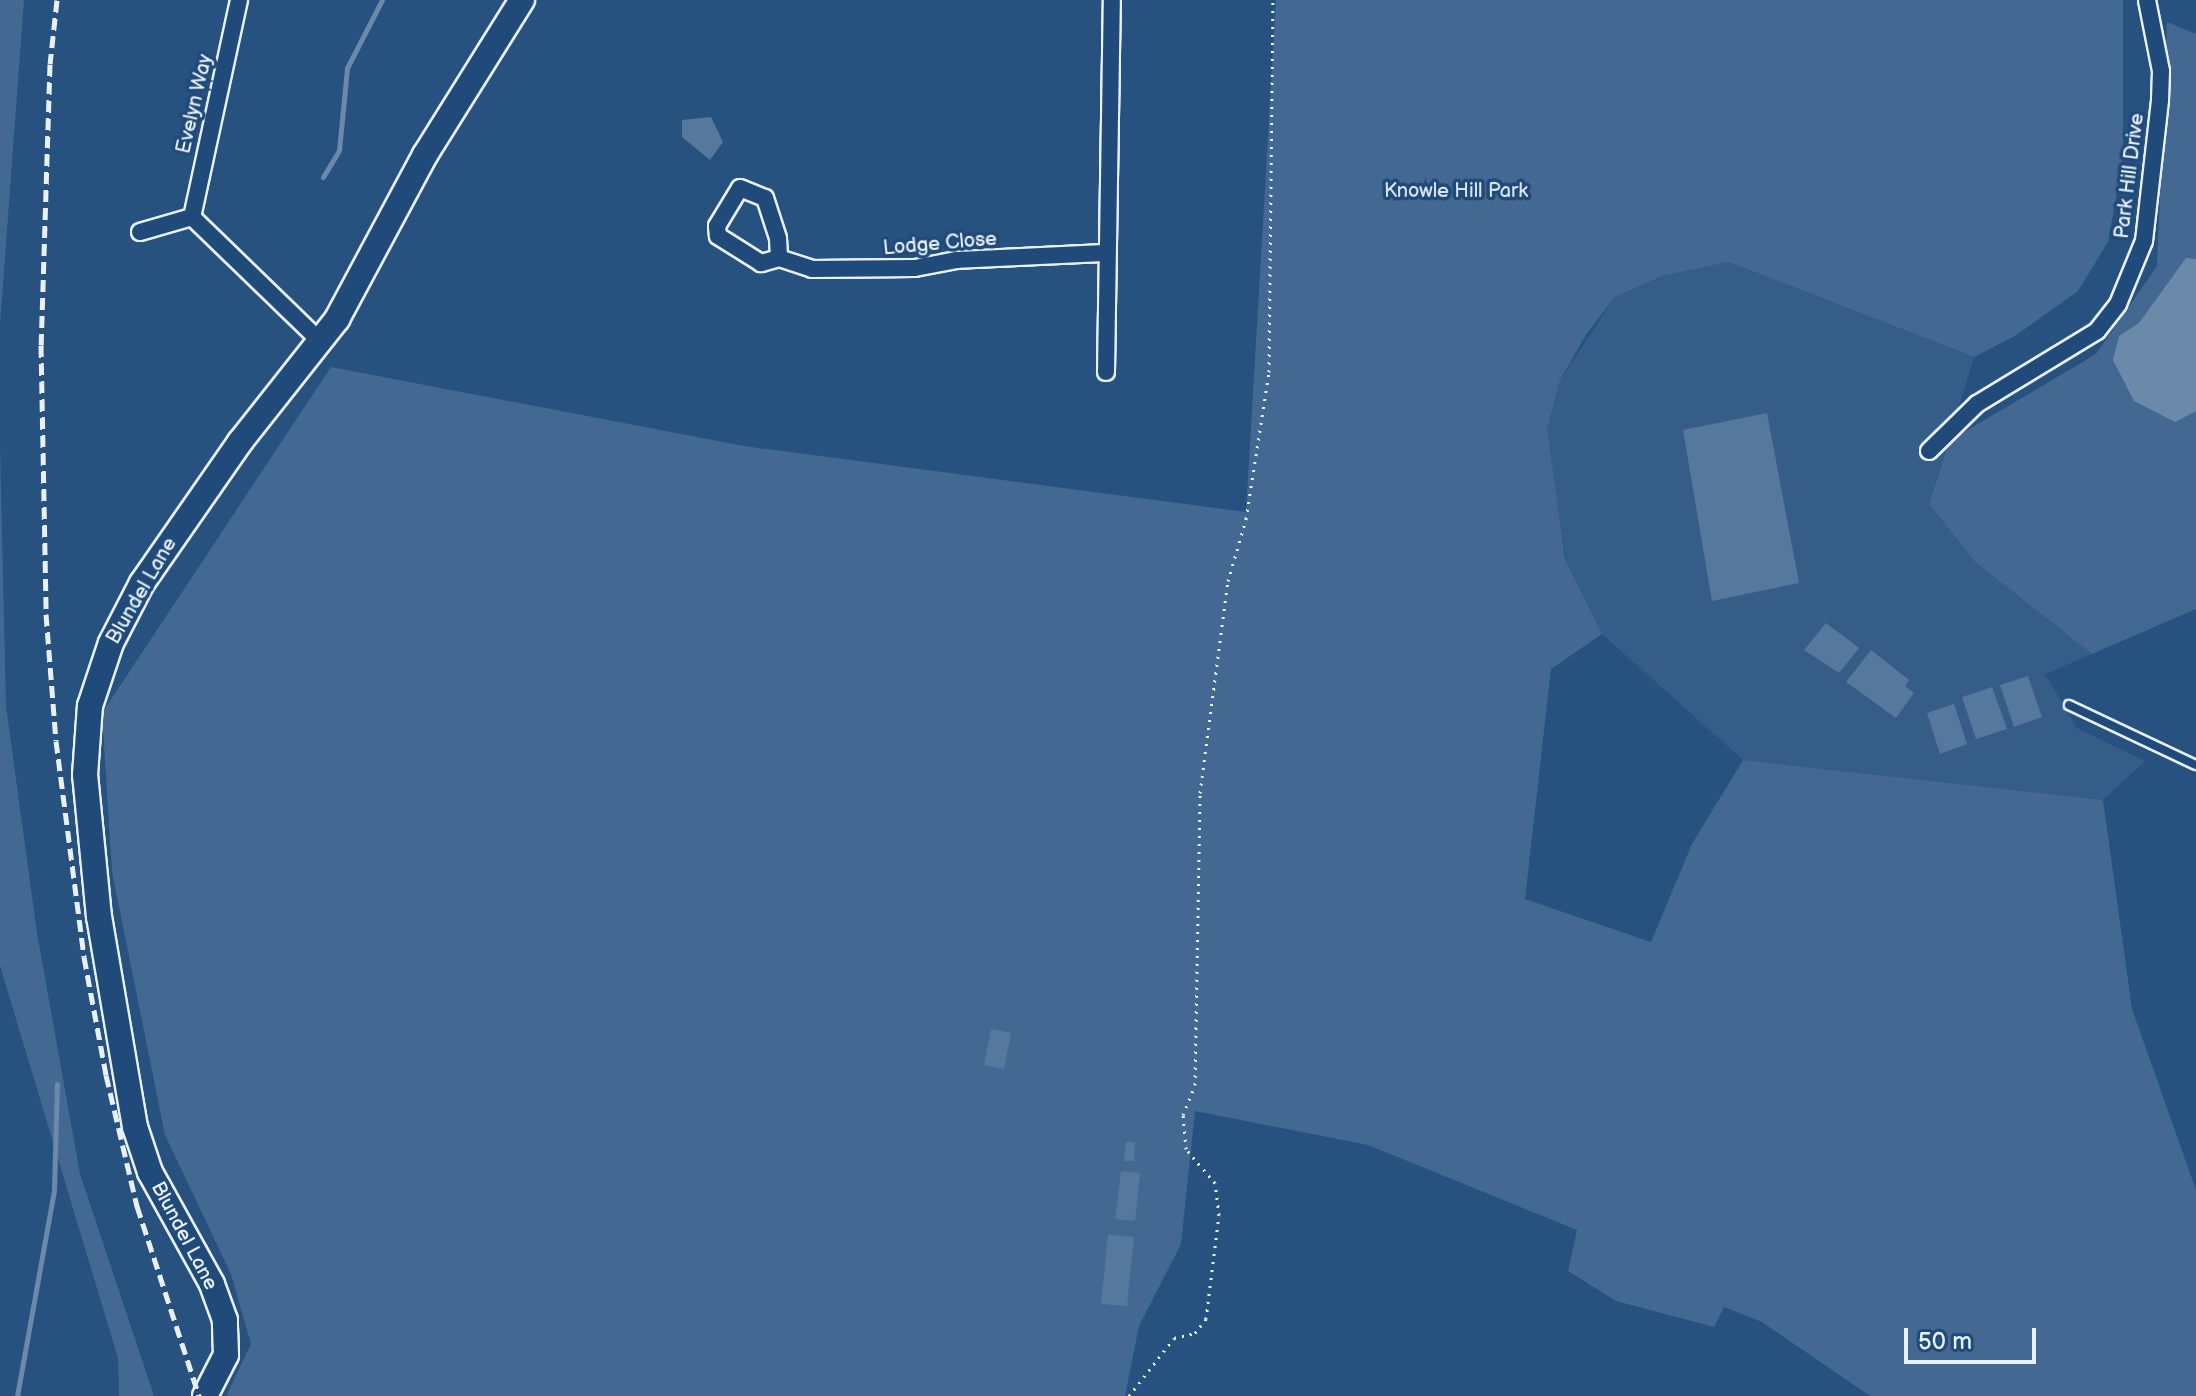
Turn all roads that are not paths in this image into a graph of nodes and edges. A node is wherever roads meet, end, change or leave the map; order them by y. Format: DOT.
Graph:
graph roads {
  1 [pos="239,0"];
  2 [pos="522,0"];
  3 [pos="1112,0"];
  4 [pos="2147,0"];
  5 [pos="192,217"];
  6 [pos="140,232"];
  7 [pos="1106,253"];
  8 [pos="779,258"];
  9 [pos="320,341"];
  10 [pos="1106,372"];
  11 [pos="1929,451"];
  12 [pos="2069,705"];
  13 [pos="2196,765"];
  14 [pos="208,1392"];
  1 -- 5 [label="street, Evelyn Way"];
  2 -- 9 [label="street, Blundel Lane"];
  3 -- 7 [label="street"];
  4 -- 11 [label="street, Park Hill Drive"];
  5 -- 6 [label="street"];
  5 -- 9 [label="street"];
  7 -- 8 [label="street, Lodge Close"];
  7 -- 10 [label="street"];
  8 -- 8 [label="street, Lodge Close"];
  9 -- 14 [label="street, Blundel Lane"];
  12 -- 13 [label="lane"];
}
